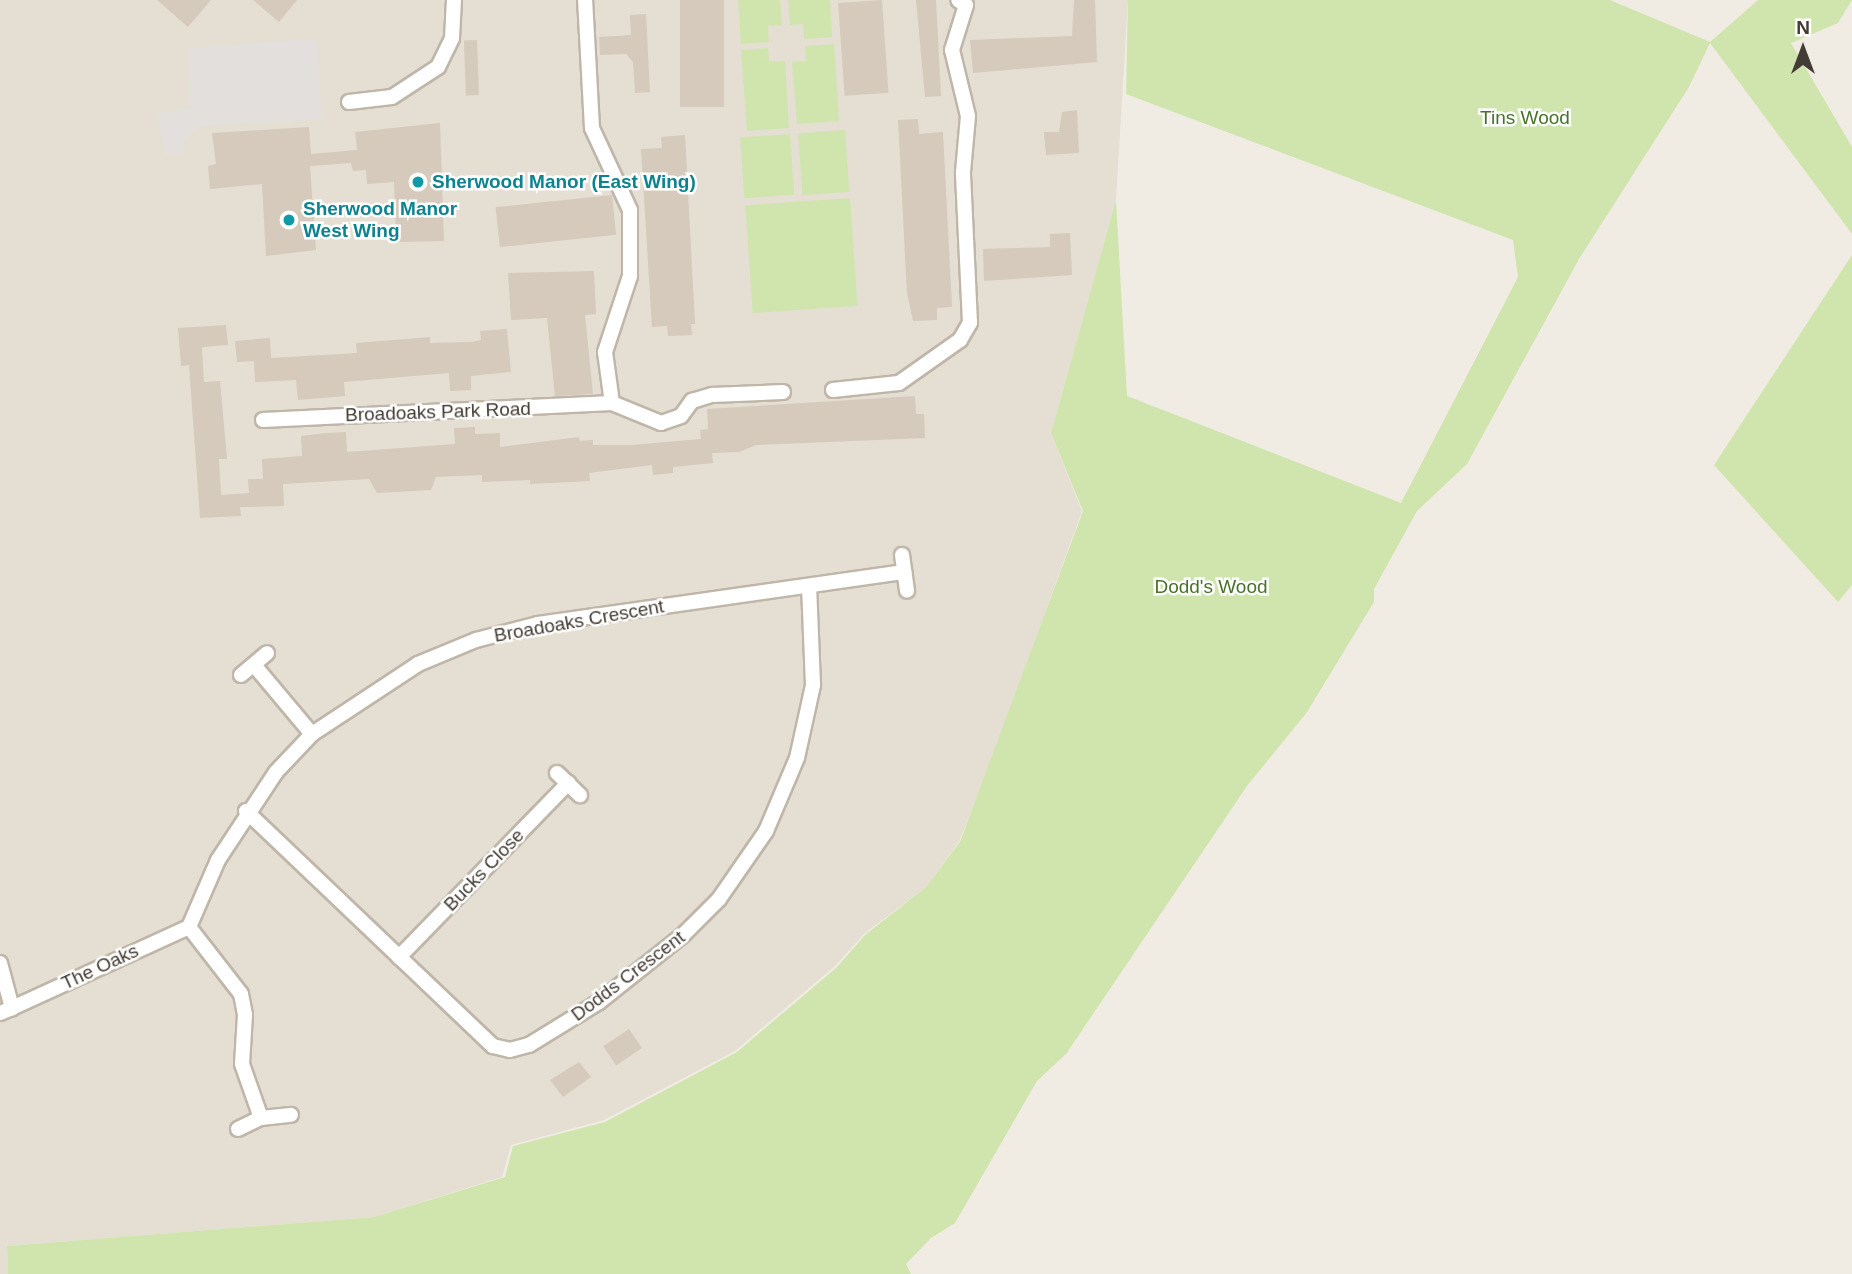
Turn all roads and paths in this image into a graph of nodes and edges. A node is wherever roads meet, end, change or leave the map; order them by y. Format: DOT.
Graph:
graph roads {
  1 [pos="454,0"];
  2 [pos="585,0"];
  3 [pos="958,0"];
  4 [pos="349,102"];
  5 [pos="833,390"];
  6 [pos="783,392"];
  7 [pos="612,403"];
  8 [pos="263,420"];
  9 [pos="902,555"];
  10 [pos="904,572"];
  11 [pos="809,586"];
  12 [pos="907,592"];
  13 [pos="267,653"];
  14 [pos="254,664"];
  15 [pos="241,675"];
  16 [pos="312,734"];
  17 [pos="557,773"];
  18 [pos="569,783"];
  19 [pos="580,795"];
  20 [pos="246,811"];
  21 [pos="189,927"];
  22 [pos="399,957"];
  23 [pos="0,963"];
  24 [pos="6,1010"];
  25 [pos="291,1115"];
  26 [pos="261,1118"];
  27 [pos="238,1129"];
  1 -- 4 [label="street"];
  2 -- 7 [label="street"];
  3 -- 5 [label="street"];
  6 -- 7 [label="street, Broadoaks Park Road"];
  7 -- 8 [label="street, Broadoaks Park Road"];
  9 -- 10 [label="street"];
  10 -- 11 [label="street, Broadoaks Crescent"];
  10 -- 12 [label="street"];
  11 -- 16 [label="street, Broadoaks Crescent"];
  11 -- 22 [label="street, Dodds Crescent"];
  13 -- 14 [label="street"];
  14 -- 15 [label="street"];
  14 -- 16 [label="street"];
  16 -- 20 [label="street, Broadoaks Crescent"];
  17 -- 18 [label="street"];
  18 -- 19 [label="street"];
  18 -- 22 [label="street, Bucks Close"];
  20 -- 21 [label="street, Broadoaks Crescent"];
  20 -- 22 [label="street, Dodds Crescent"];
  21 -- 24 [label="street, The Oaks"];
  21 -- 26 [label="street"];
  23 -- 24 [label="street, The Oaks"];
  25 -- 26 [label="street"];
  26 -- 27 [label="street"];
}
